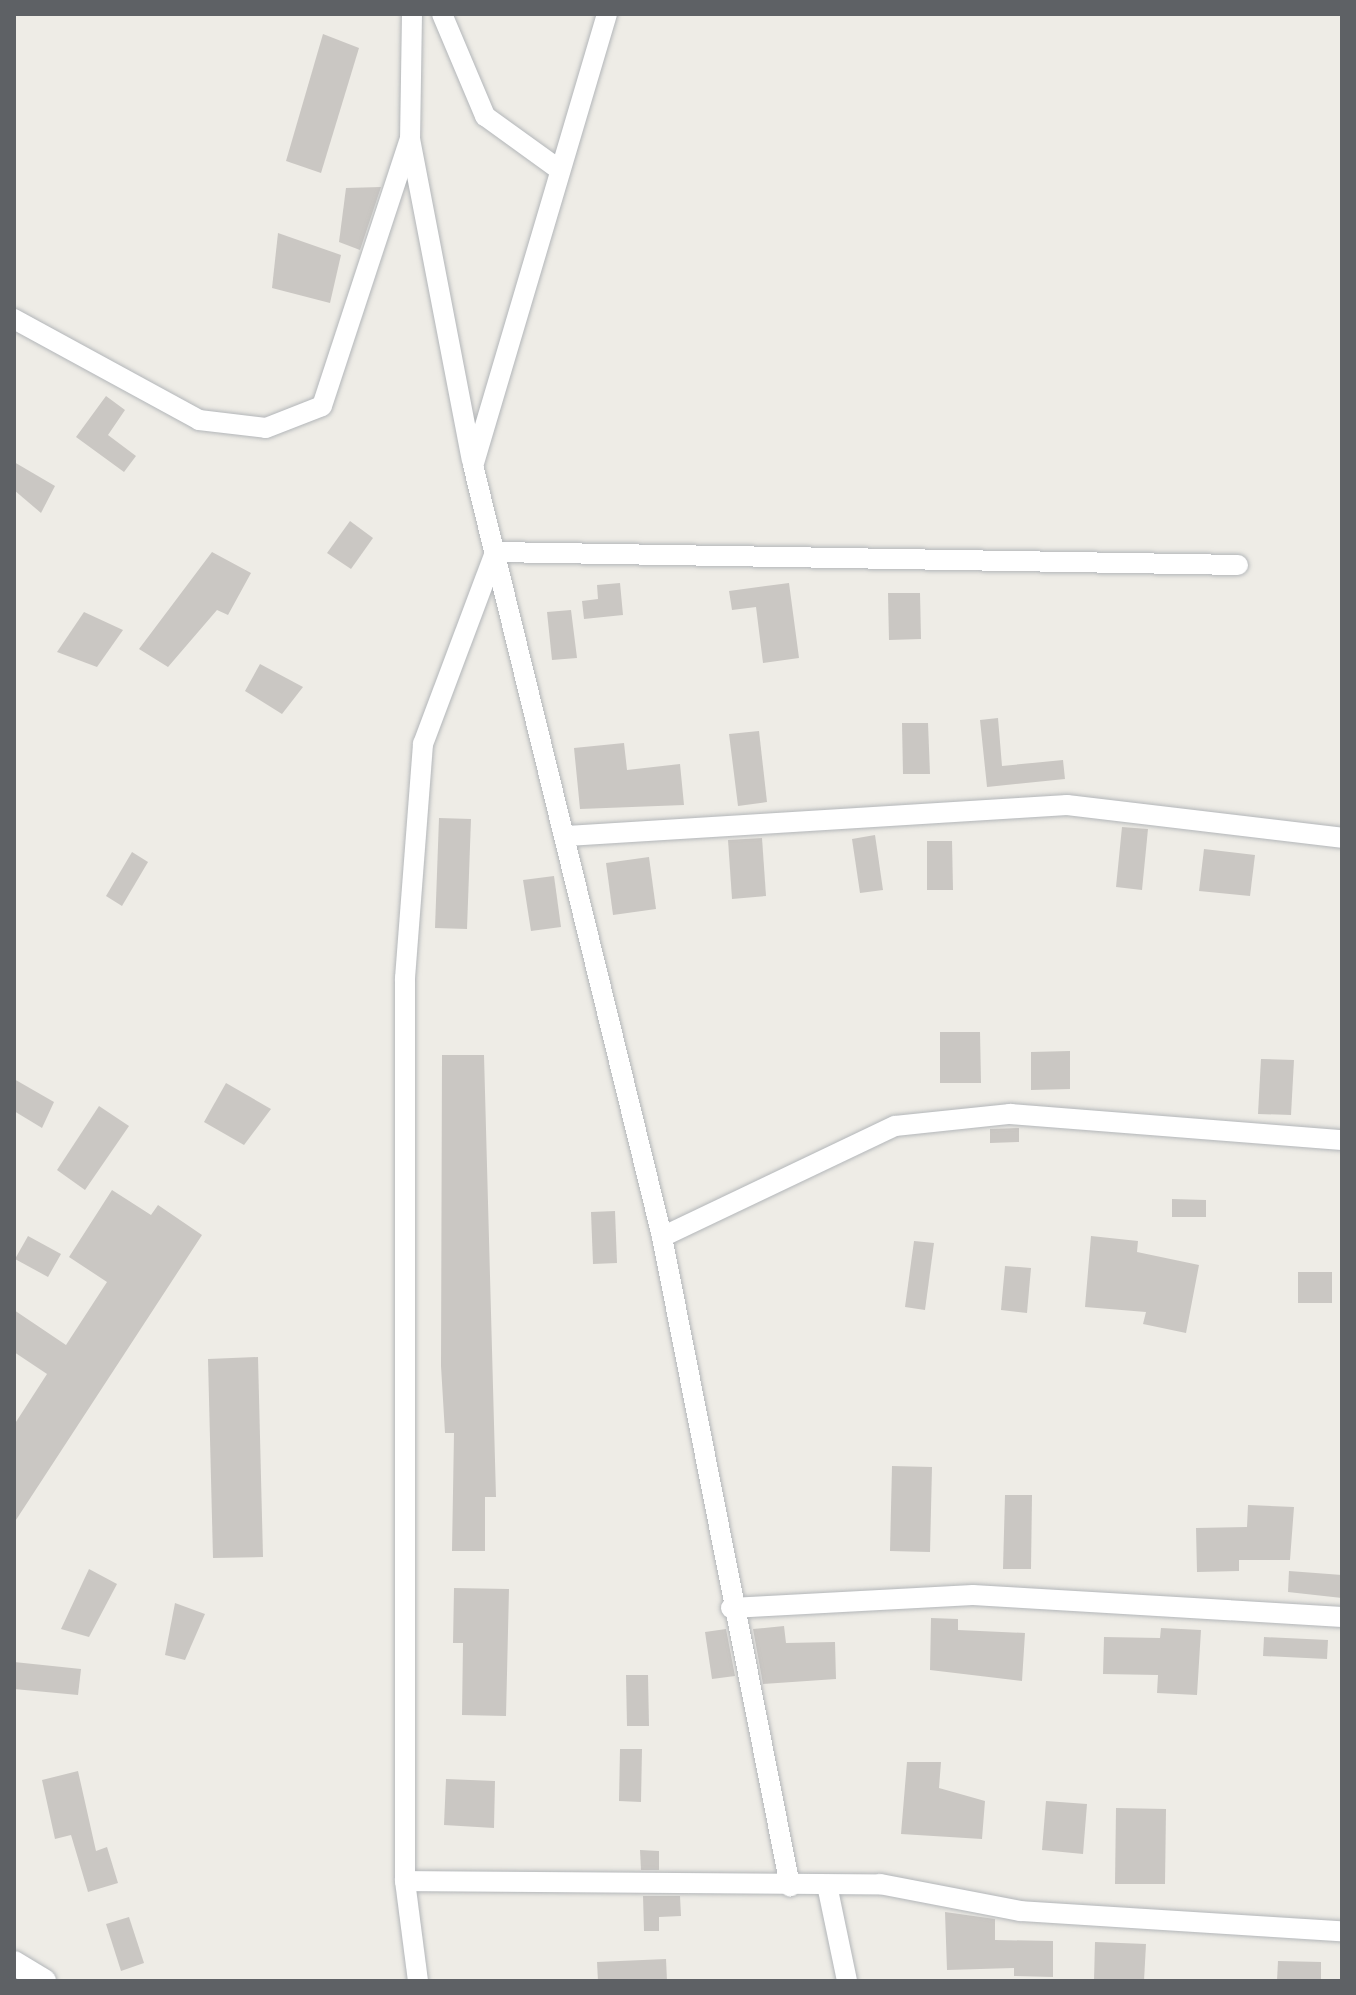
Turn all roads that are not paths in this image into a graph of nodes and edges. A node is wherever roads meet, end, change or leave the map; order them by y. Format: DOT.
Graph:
graph roads {
  1 [pos="415,14"];
  2 [pos="607,14"];
  3 [pos="442,18"];
  4 [pos="410,139"];
  5 [pos="557,168"];
  6 [pos="14,319"];
  7 [pos="473,465"];
  8 [pos="495,552"];
  9 [pos="1238,565"];
  10 [pos="567,836"];
  11 [pos="1342,838"];
  12 [pos="1342,1140"];
  13 [pos="662,1237"];
  14 [pos="731,1608"];
  15 [pos="1342,1617"];
  16 [pos="405,1881"];
  17 [pos="827,1885"];
  18 [pos="790,1886"];
  19 [pos="1342,1931"];
  20 [pos="14,1963"];
  21 [pos="44,1981"];
  22 [pos="418,1981"];
  23 [pos="847,1981"];
  1 -- 3 [label="street"];
  1 -- 4 [label="street"];
  2 -- 5 [label="street"];
  3 -- 5 [label="street"];
  4 -- 6 [label="street"];
  4 -- 7 [label="street"];
  5 -- 7 [label="street"];
  7 -- 8 [label="street"];
  8 -- 9 [label="street"];
  8 -- 10 [label="street"];
  8 -- 16 [label="street"];
  10 -- 11 [label="street"];
  10 -- 13 [label="street"];
  12 -- 13 [label="street"];
  13 -- 14 [label="street"];
  14 -- 15 [label="street"];
  14 -- 18 [label="street"];
  16 -- 18 [label="street"];
  16 -- 22 [label="street"];
  17 -- 18 [label="street"];
  17 -- 19 [label="street"];
  17 -- 23 [label="street"];
  20 -- 21 [label="street"];
}
